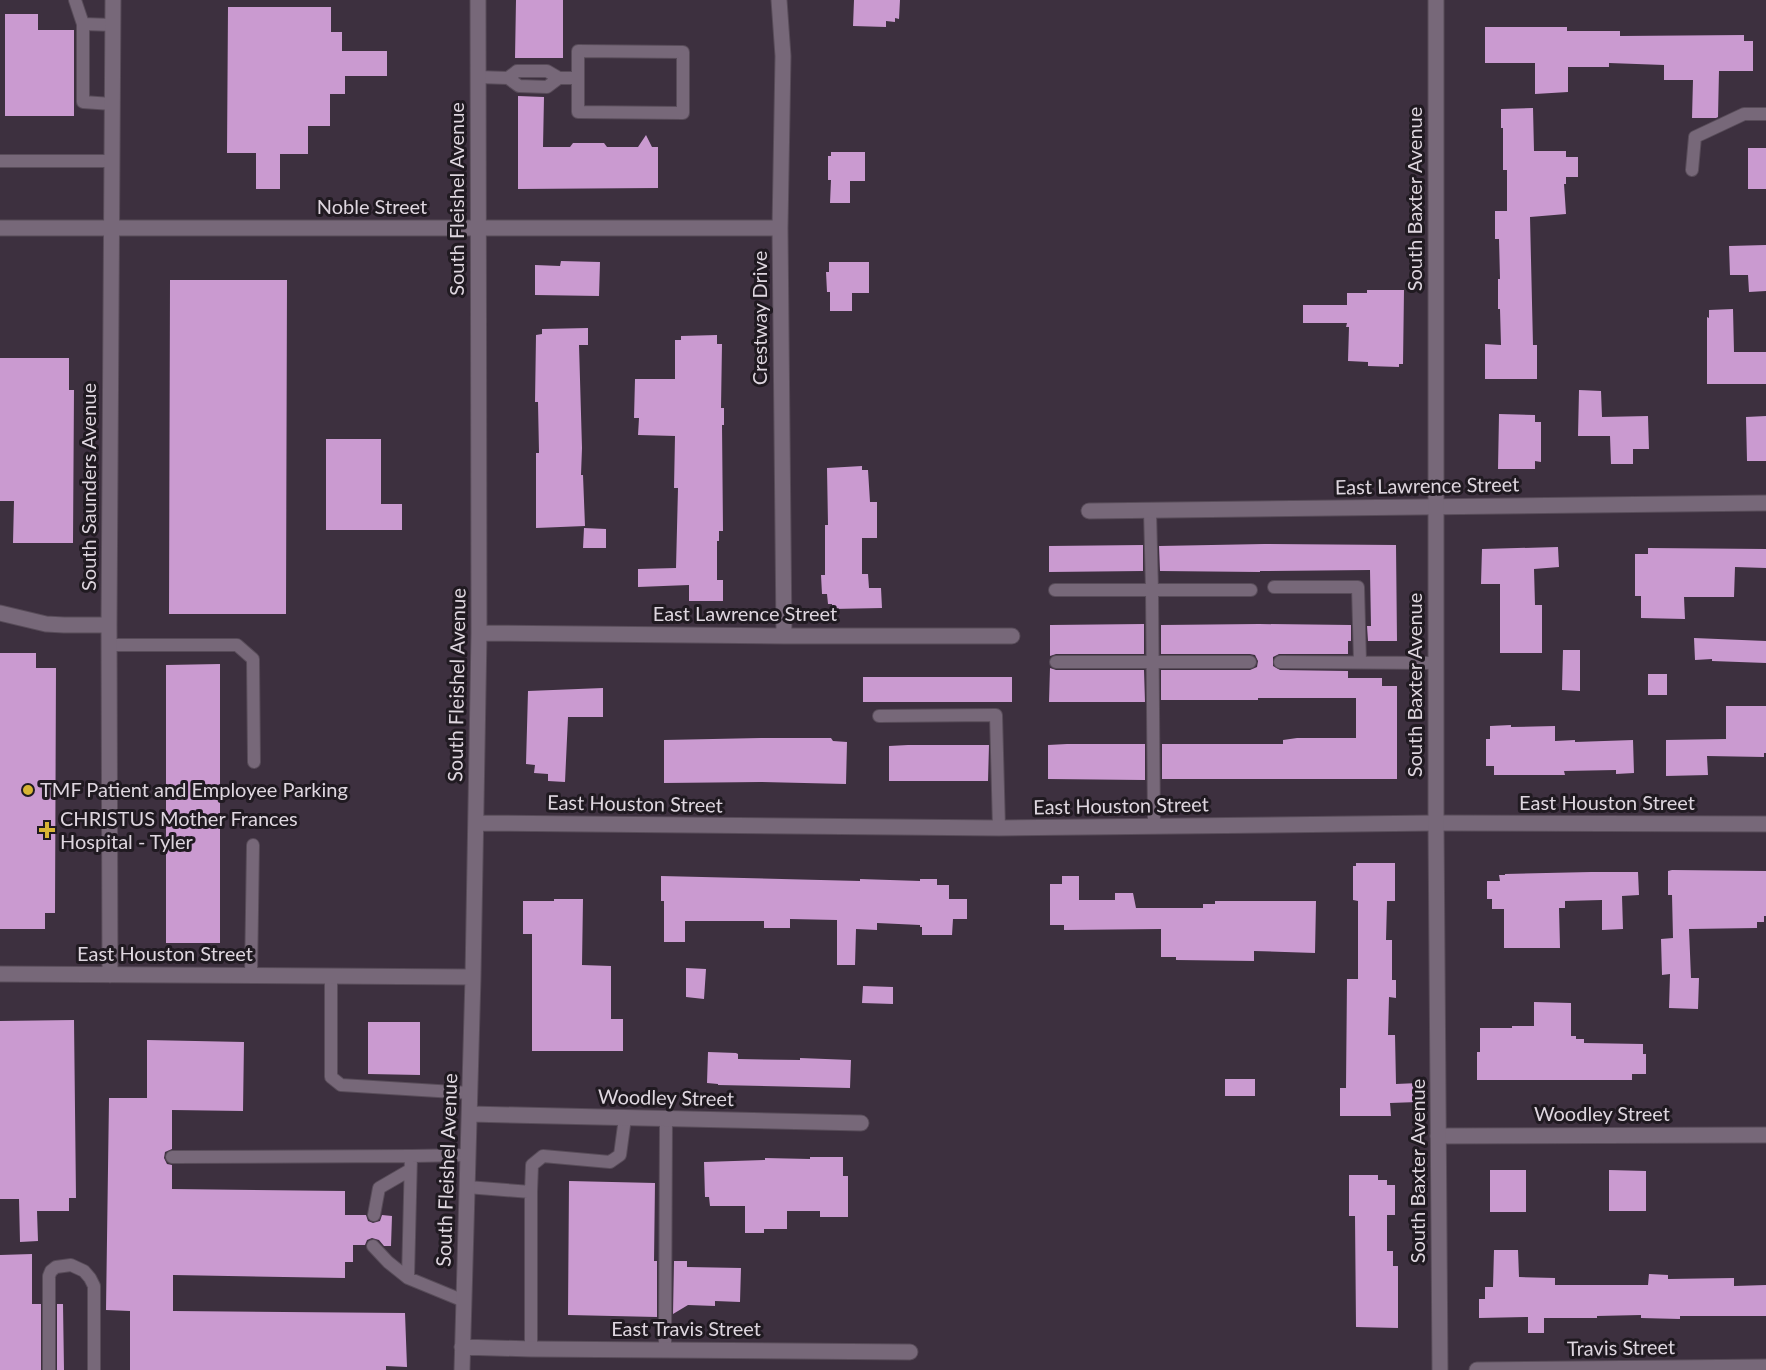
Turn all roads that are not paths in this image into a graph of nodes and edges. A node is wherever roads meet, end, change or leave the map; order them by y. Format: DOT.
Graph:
graph roads {
  1 [pos="75,0"];
  2 [pos="113,0"];
  3 [pos="478,0"];
  4 [pos="779,0"];
  5 [pos="1436,0"];
  6 [pos="83,24"];
  7 [pos="113,25"];
  8 [pos="478,77"];
  9 [pos="579,78"];
  10 [pos="112,104"];
  11 [pos="1766,114"];
  12 [pos="0,161"];
  13 [pos="112,161"];
  14 [pos="1692,170"];
  15 [pos="0,228"];
  16 [pos="478,228"];
  17 [pos="780,228"];
  18 [pos="112,229"];
  19 [pos="1766,503"];
  20 [pos="1435,507"];
  21 [pos="1089,511"];
  22 [pos="1150,511"];
  23 [pos="1274,587"];
  24 [pos="1055,590"];
  25 [pos="1152,590"];
  26 [pos="1251,590"];
  27 [pos="0,613"];
  28 [pos="109,626"];
  29 [pos="479,633"];
  30 [pos="784,636"];
  31 [pos="1012,636"];
  32 [pos="109,645"];
  33 [pos="1056,662"];
  34 [pos="1250,662"];
  35 [pos="1280,662"];
  36 [pos="1360,662"];
  37 [pos="1153,663"];
  38 [pos="1436,663"];
  39 [pos="879,716"];
  40 [pos="254,762"];
  41 [pos="476,823"];
  42 [pos="1436,823"];
  43 [pos="1766,824"];
  44 [pos="1154,826"];
  45 [pos="999,828"];
  46 [pos="253,845"];
  47 [pos="0,974"];
  48 [pos="110,975"];
  49 [pos="251,976"];
  50 [pos="331,976"];
  51 [pos="473,977"];
  52 [pos="470,1093"];
  53 [pos="470,1114"];
  54 [pos="625,1118"];
  55 [pos="666,1119"];
  56 [pos="861,1123"];
  57 [pos="1766,1135"];
  58 [pos="1438,1136"];
  59 [pos="469,1155"];
  60 [pos="411,1156"];
  61 [pos="172,1157"];
  62 [pos="410,1170"];
  63 [pos="467,1187"];
  64 [pos="531,1192"];
  65 [pos="374,1215"];
  66 [pos="373,1246"];
  67 [pos="408,1278"];
  68 [pos="464,1301"];
  69 [pos="462,1347"];
  70 [pos="531,1349"];
  71 [pos="665,1350"];
  72 [pos="910,1352"];
  73 [pos="1766,1367"];
  74 [pos="49,1370"];
  75 [pos="94,1370"];
  76 [pos="462,1370"];
  77 [pos="1440,1370"];
  78 [pos="1477,1370"];
  1 -- 6 [label="lane"];
  2 -- 7 [label="street, South Saunders Avenue"];
  3 -- 8 [label="street, South Fleishel Avenue"];
  4 -- 17 [label="street, Crestway Drive"];
  5 -- 20 [label="street, South Baxter Avenue"];
  6 -- 7 [label="lane"];
  6 -- 10 [label="lane"];
  7 -- 10 [label="street, South Saunders Avenue"];
  8 -- 9 [label="lane"];
  8 -- 16 [label="street, South Fleishel Avenue"];
  9 -- 9 [label="lane"];
  10 -- 13 [label="street, South Saunders Avenue"];
  11 -- 14 [label="lane"];
  12 -- 13 [label="lane"];
  13 -- 18 [label="street, South Saunders Avenue"];
  15 -- 18 [label="street, Noble Street"];
  16 -- 17 [label="street, Noble Street"];
  16 -- 18 [label="street, Noble Street"];
  16 -- 29 [label="street, South Fleishel Avenue"];
  17 -- 30 [label="street, Crestway Drive"];
  18 -- 28 [label="street, South Saunders Avenue"];
  19 -- 20 [label="street, East Lawrence Street"];
  20 -- 22 [label="street, East Lawrence Street"];
  20 -- 38 [label="street, South Baxter Avenue"];
  21 -- 22 [label="street, East Lawrence Street"];
  22 -- 25 [label="lane"];
  23 -- 36 [label="lane"];
  24 -- 25 [label="lane"];
  25 -- 26 [label="lane"];
  25 -- 37 [label="lane"];
  27 -- 28 [label="street"];
  28 -- 32 [label="street, South Saunders Avenue"];
  29 -- 30 [label="street, East Lawrence Street"];
  29 -- 41 [label="street, South Fleishel Avenue"];
  30 -- 31 [label="street, East Lawrence Street"];
  32 -- 40 [label="lane"];
  32 -- 48 [label="street, South Saunders Avenue"];
  33 -- 37 [label="lane"];
  34 -- 37 [label="lane"];
  35 -- 36 [label="lane"];
  36 -- 38 [label="lane"];
  37 -- 44 [label="lane"];
  38 -- 42 [label="street, South Baxter Avenue"];
  39 -- 45 [label="lane"];
  41 -- 45 [label="street, East Houston Street"];
  41 -- 51 [label="street, South Fleishel Avenue"];
  42 -- 43 [label="street, East Houston Street"];
  42 -- 44 [label="street, East Houston Street"];
  42 -- 58 [label="street, South Baxter Avenue"];
  44 -- 45 [label="street, East Houston Street"];
  46 -- 49 [label="lane"];
  47 -- 48 [label="street, East Houston Street"];
  48 -- 49 [label="street, East Houston Street"];
  49 -- 50 [label="street, East Houston Street"];
  50 -- 51 [label="street, East Houston Street"];
  50 -- 52 [label="lane"];
  51 -- 52 [label="street, South Fleishel Avenue"];
  52 -- 53 [label="street, South Fleishel Avenue"];
  53 -- 54 [label="street, Woodley Street"];
  53 -- 59 [label="street, South Fleishel Avenue"];
  54 -- 55 [label="street, Woodley Street"];
  54 -- 64 [label="lane"];
  55 -- 56 [label="street, Woodley Street"];
  55 -- 71 [label="lane"];
  57 -- 58 [label="street, Woodley Street"];
  58 -- 77 [label="street, South Baxter Avenue"];
  59 -- 60 [label="lane"];
  59 -- 63 [label="street, South Fleishel Avenue"];
  60 -- 61 [label="lane"];
  60 -- 62 [label="lane"];
  62 -- 65 [label="lane"];
  62 -- 67 [label="lane"];
  63 -- 64 [label="lane"];
  63 -- 68 [label="street, South Fleishel Avenue"];
  64 -- 70 [label="lane"];
  66 -- 67 [label="lane"];
  67 -- 68 [label="lane"];
  68 -- 69 [label="street, South Fleishel Avenue"];
  69 -- 70 [label="street, East Travis Street"];
  69 -- 76 [label="street, South Fleishel Avenue"];
  70 -- 71 [label="street, East Travis Street"];
  71 -- 72 [label="street, East Travis Street"];
  73 -- 78 [label="street, Travis Street"];
  74 -- 75 [label="lane"];
}
